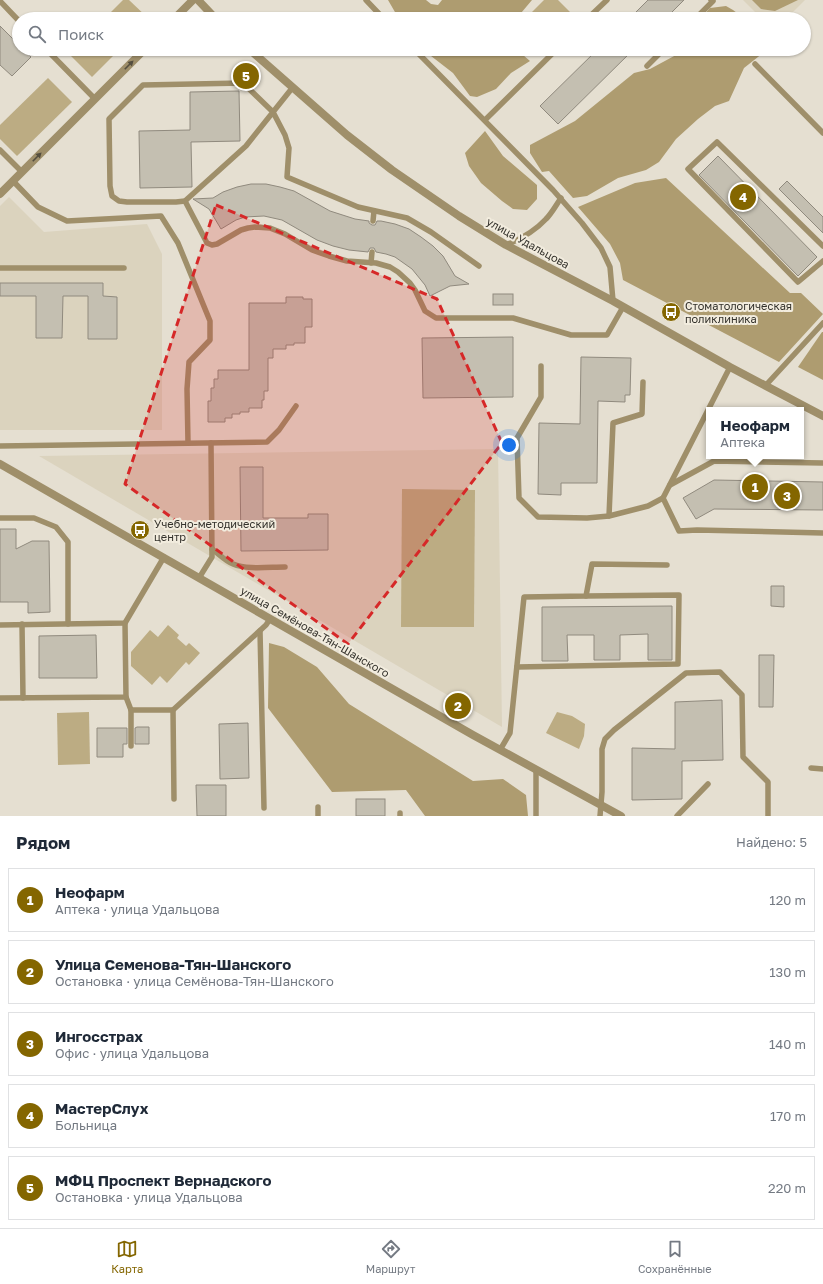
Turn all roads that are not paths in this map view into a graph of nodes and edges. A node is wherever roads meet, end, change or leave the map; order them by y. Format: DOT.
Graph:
graph roads {
  1 [pos="193,0"];
  2 [pos="198,0"];
  3 [pos="366,0"];
  4 [pos="607,0"];
  5 [pos="712,0"];
  6 [pos="0,1"];
  7 [pos="181,12"];
  8 [pos="209,12"];
  9 [pos="377,12"];
  10 [pos="595,12"];
  11 [pos="702,12"];
  12 [pos="12,14"];
  13 [pos="53,56"];
  14 [pos="137,56"];
  15 [pos="257,56"];
  16 [pos="421,56"];
  17 [pos="550,56"];
  18 [pos="657,56"];
  19 [pos="755,64"];
  20 [pos="647,66"];
  21 [pos="293,87"];
  22 [pos="95,99"];
  23 [pos="273,112"];
  24 [pos="485,120"];
  25 [pos="823,133"];
  26 [pos="0,150"];
  27 [pos="22,172"];
  28 [pos="13,181"];
  29 [pos="0,194"];
  30 [pos="561,198"];
  31 [pos="185,201"];
  32 [pos="374,211"];
  33 [pos="373,221"];
  34 [pos="506,245"];
  35 [pos="823,246"];
  36 [pos="372,252"];
  37 [pos="823,261"];
  38 [pos="371,263"];
  39 [pos="479,266"];
  40 [pos="0,268"];
  41 [pos="124,268"];
  42 [pos="613,302"];
  43 [pos="623,307"];
  44 [pos="823,323"];
  45 [pos="541,366"];
  46 [pos="730,367"];
  47 [pos="643,382"];
  48 [pos="766,385"];
  49 [pos="296,406"];
  50 [pos="709,407"];
  51 [pos="706,414"];
  52 [pos="823,416"];
  53 [pos="188,443"];
  54 [pos="211,443"];
  55 [pos="0,446"];
  56 [pos="823,463"];
  57 [pos="0,464"];
  58 [pos="669,486"];
  59 [pos="663,498"];
  60 [pos="609,516"];
  61 [pos="0,518"];
  62 [pos="823,533"];
  63 [pos="212,549"];
  64 [pos="164,558"];
  65 [pos="667,565"];
  66 [pos="284,567"];
  67 [pos="199,578"];
  68 [pos="586,596"];
  69 [pos="270,618"];
  70 [pos="125,623"];
  71 [pos="22,624"];
  72 [pos="68,624"];
  73 [pos="0,625"];
  74 [pos="260,631"];
  75 [pos="517,667"];
  76 [pos="126,697"];
  77 [pos="0,698"];
  78 [pos="23,698"];
  79 [pos="131,710"];
  80 [pos="173,710"];
  81 [pos="131,746"];
  82 [pos="500,750"];
  83 [pos="811,768"];
  84 [pos="823,769"];
  85 [pos="536,770"];
  86 [pos="708,784"];
  87 [pos="174,799"];
  88 [pos="601,805"];
  89 [pos="318,807"];
  90 [pos="264,808"];
  91 [pos="318,816"];
  92 [pos="536,816"];
  93 [pos="600,816"];
  94 [pos="621,816"];
  95 [pos="677,816"];
  96 [pos="768,816"];
  1 -- 7 [label="street"];
  2 -- 8 [label="street"];
  3 -- 9 [label="lane"];
  4 -- 10 [label="lane"];
  5 -- 11 [label="lane"];
  6 -- 12 [label="lane"];
  13 -- 22 [label="lane"];
  22 -- 14 [label="street, one-way"];
  15 -- 21 [label="street, улица Удальцова"];
  16 -- 24 [label="lane"];
  17 -- 24 [label="lane"];
  18 -- 20 [label="lane"];
  19 -- 25 [label="lane"];
  21 -- 23 [label="lane"];
  21 -- 34 [label="street, улица Удальцова"];
  27 -- 22 [label="street, one-way"];
  23 -- 31 [label="lane"];
  23 -- 31 [label="lane"];
  23 -- 32 [label="lane"];
  24 -- 30 [label="lane"];
  26 -- 27 [label="lane"];
  27 -- 28 [label="street"];
  28 -- 29 [label="street"];
  28 -- 53 [label="lane"];
  30 -- 34 [label="lane"];
  30 -- 42 [label="lane"];
  31 -- 38 [label="lane"];
  32 -- 33 [label="lane"];
  32 -- 39 [label="lane"];
  34 -- 42 [label="street, улица Удальцова"];
  35 -- 37 [label="lane"];
  36 -- 38 [label="lane"];
  38 -- 43 [label="lane"];
  40 -- 41 [label="lane"];
  42 -- 43 [label="street, улица Удальцова"];
  43 -- 46 [label="street, улица Удальцова"];
  44 -- 48 [label="lane"];
  45 -- 60 [label="lane"];
  46 -- 48 [label="street, улица Удальцова"];
  46 -- 50 [label="lane"];
  47 -- 60 [label="lane"];
  48 -- 52 [label="street, улица Удальцова"];
  49 -- 54 [label="lane"];
  51 -- 58 [label="lane"];
  53 -- 54 [label="lane"];
  53 -- 55 [label="lane"];
  54 -- 63 [label="lane"];
  56 -- 58 [label="lane"];
  57 -- 64 [label="street, улица Семёнова-Тян-Шанского"];
  58 -- 59 [label="lane"];
  59 -- 60 [label="lane"];
  59 -- 62 [label="lane"];
  61 -- 72 [label="lane"];
  63 -- 66 [label="lane"];
  63 -- 67 [label="lane"];
  64 -- 67 [label="street, улица Семёнова-Тян-Шанского"];
  64 -- 70 [label="lane"];
  65 -- 68 [label="lane"];
  67 -- 69 [label="street, улица Семёнова-Тян-Шанского"];
  68 -- 75 [label="lane"];
  68 -- 75 [label="lane"];
  69 -- 74 [label="lane"];
  69 -- 82 [label="street, улица Семёнова-Тян-Шанского"];
  70 -- 72 [label="lane"];
  70 -- 76 [label="lane"];
  71 -- 72 [label="lane"];
  71 -- 73 [label="lane"];
  71 -- 78 [label="lane"];
  74 -- 80 [label="lane"];
  74 -- 90 [label="lane"];
  75 -- 82 [label="lane"];
  76 -- 78 [label="lane"];
  76 -- 79 [label="lane"];
  77 -- 78 [label="lane"];
  79 -- 80 [label="lane"];
  79 -- 81 [label="lane"];
  80 -- 87 [label="lane"];
  82 -- 85 [label="street, улица Семёнова-Тян-Шанского"];
  83 -- 84 [label="lane"];
  85 -- 88 [label="street, улица Семёнова-Тян-Шанского"];
  85 -- 92 [label="lane"];
  86 -- 95 [label="lane"];
  88 -- 93 [label="lane"];
  88 -- 94 [label="street, улица Семёнова-Тян-Шанского"];
  88 -- 96 [label="lane"];
  89 -- 91 [label="lane"];
}
